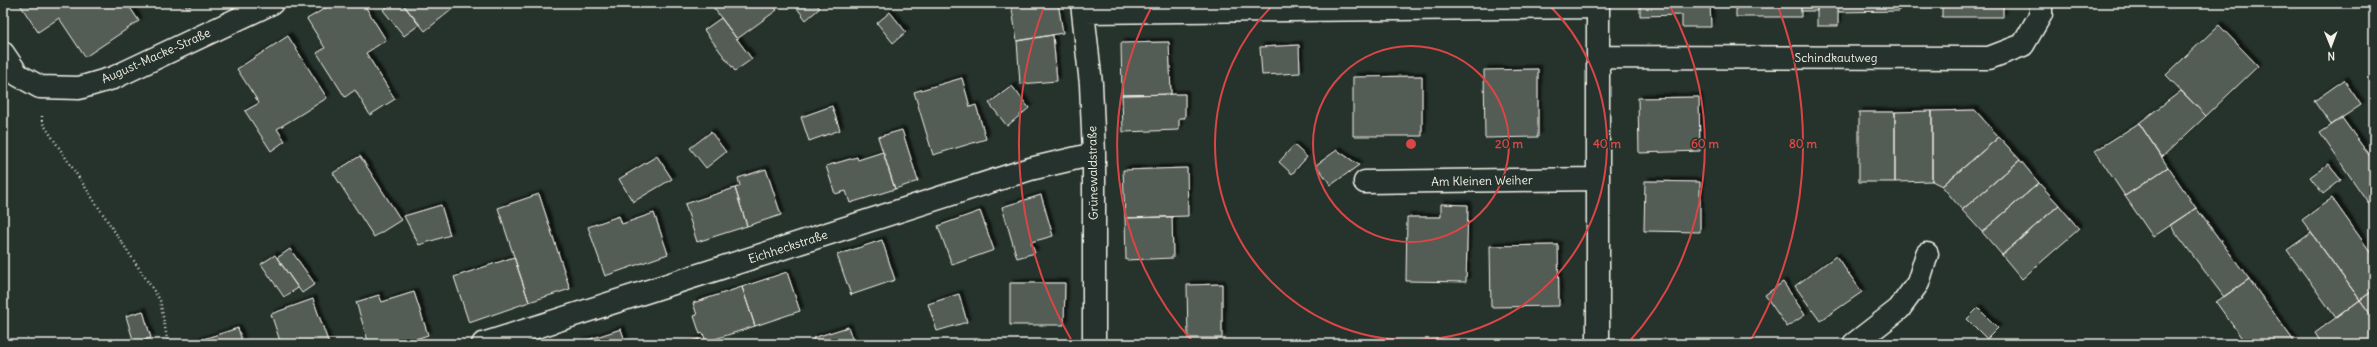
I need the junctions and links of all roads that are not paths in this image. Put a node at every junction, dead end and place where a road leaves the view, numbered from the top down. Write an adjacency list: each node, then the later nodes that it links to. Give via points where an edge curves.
1 (272, 3): 5 (street, August-Macke-Straße, via 113,78 78,88 40,87 18,75)
2 (2041, 3): 6 (street, Schindkautweg, via 2041,14 2023,45 1989,58)
3 (1598, 5): 4 (street); 6 (street)
4 (1083, 7): 7 (street, Grünewaldstraße, via 1091,84)
5 (3, 53)
6 (1599, 58): 8 (street)
7 (1094, 154): 11 (street, Eichheckstraße, via 1030,169); 12 (street, Grünewaldstraße)
8 (1598, 179): 9 (street, Am Kleinen Weiher); 13 (street)
9 (1365, 182)
10 (1927, 254): 14 (street, via 1918,283 1899,309)
11 (483, 344)
12 (1094, 344)
13 (1598, 344)
14 (1854, 344)

